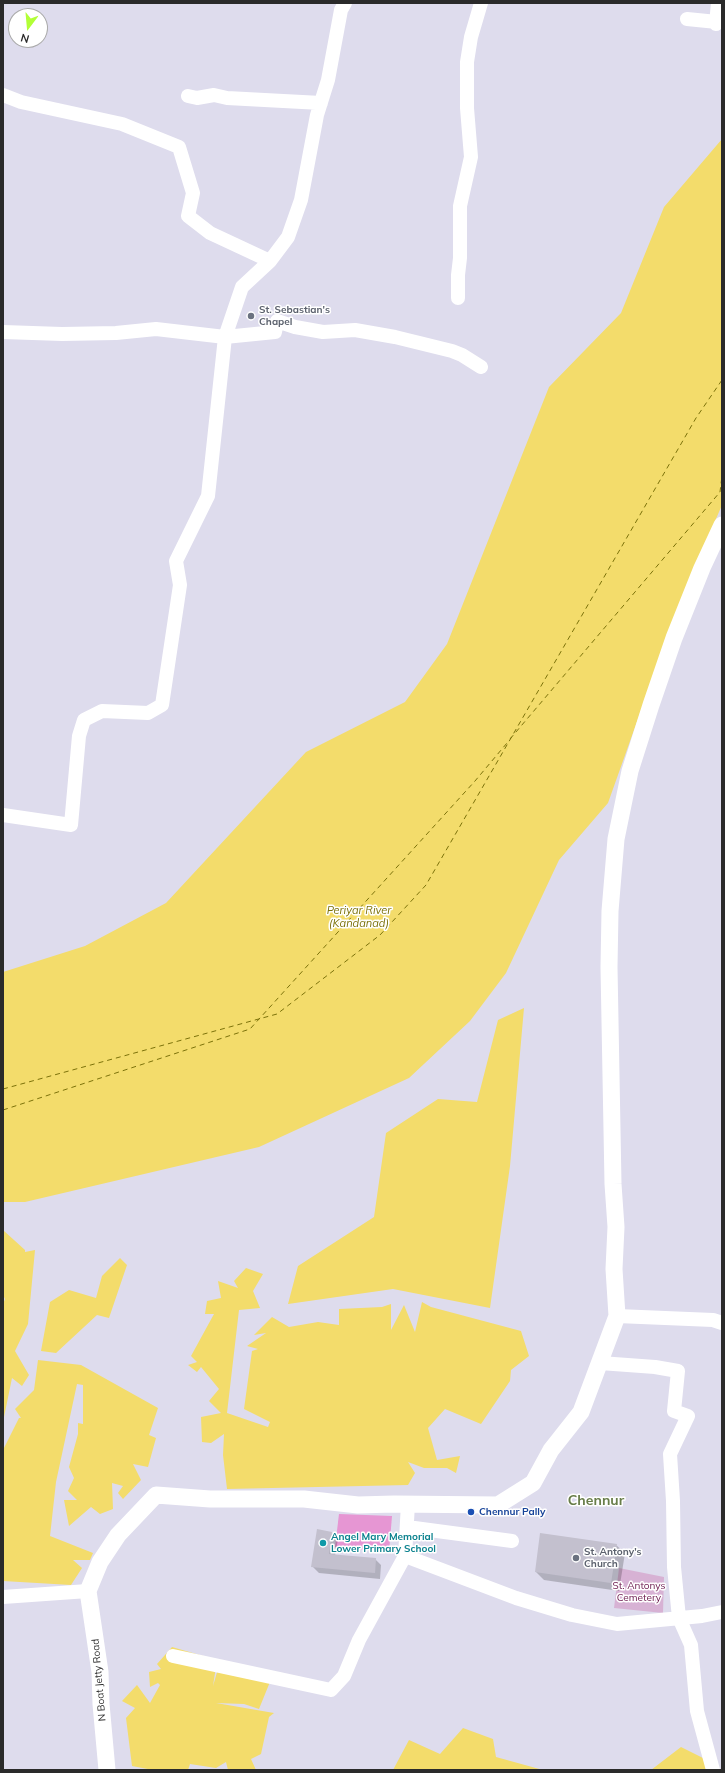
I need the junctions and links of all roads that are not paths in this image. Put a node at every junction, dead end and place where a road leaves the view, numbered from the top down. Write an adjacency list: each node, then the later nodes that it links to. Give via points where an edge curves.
1 (345, 3): 7 (street, via 341,10 328,80)
2 (481, 3): 9 (street, via 467,62 471,157 460,206)
3 (718, 3): 4 (street, via 717,23)
4 (687, 19)
5 (3, 95): 8 (street, via 21,102 122,124 179,147 193,192 188,216 210,233)
6 (188, 96): 7 (street, via 197,98 214,95 227,98)
7 (321, 103): 8 (street, via 301,200 288,237)
8 (270, 261): 11 (street, via 242,287)
9 (458, 298)
10 (3, 332): 11 (street, via 62,334 156,329)
11 (225, 337): 12 (street, via 275,332 277,321 324,332 355,330 452,351); 14 (street, via 208,496 176,561 180,585 162,705 148,713 102,711 84,720 79,736 71,825)
12 (481, 367)
13 (722, 525): 15 (street, via 702,568 654,698 630,771 616,839 610,911 609,967)
14 (3, 815)
15 (617, 1316): 16 (street, via 713,1320); 17 (street)
16 (722, 1323)
17 (600, 1363): 18 (street, via 581,1412 550,1450 532,1484 498,1504); 25 (street, via 678,1371 674,1411 688,1416 670,1454)
18 (408, 1504): 19 (street); 22 (street, via 358,1505 304,1499 210,1499 156,1495 118,1535 100,1562)
19 (407, 1527): 20 (street); 21 (street)
20 (512, 1541)
21 (406, 1556): 25 (street, via 516,1598 572,1615 617,1624); 26 (street, via 359,1640 344,1676 331,1690)
22 (88, 1591): 23 (street); 27 (street, N Boat Jetty Road, via 100,1672)
23 (3, 1596)
24 (722, 1612): 25 (street)
25 (678, 1618): 28 (street, via 691,1645 697,1711)
26 (173, 1656)
27 (107, 1770)
28 (713, 1770)

